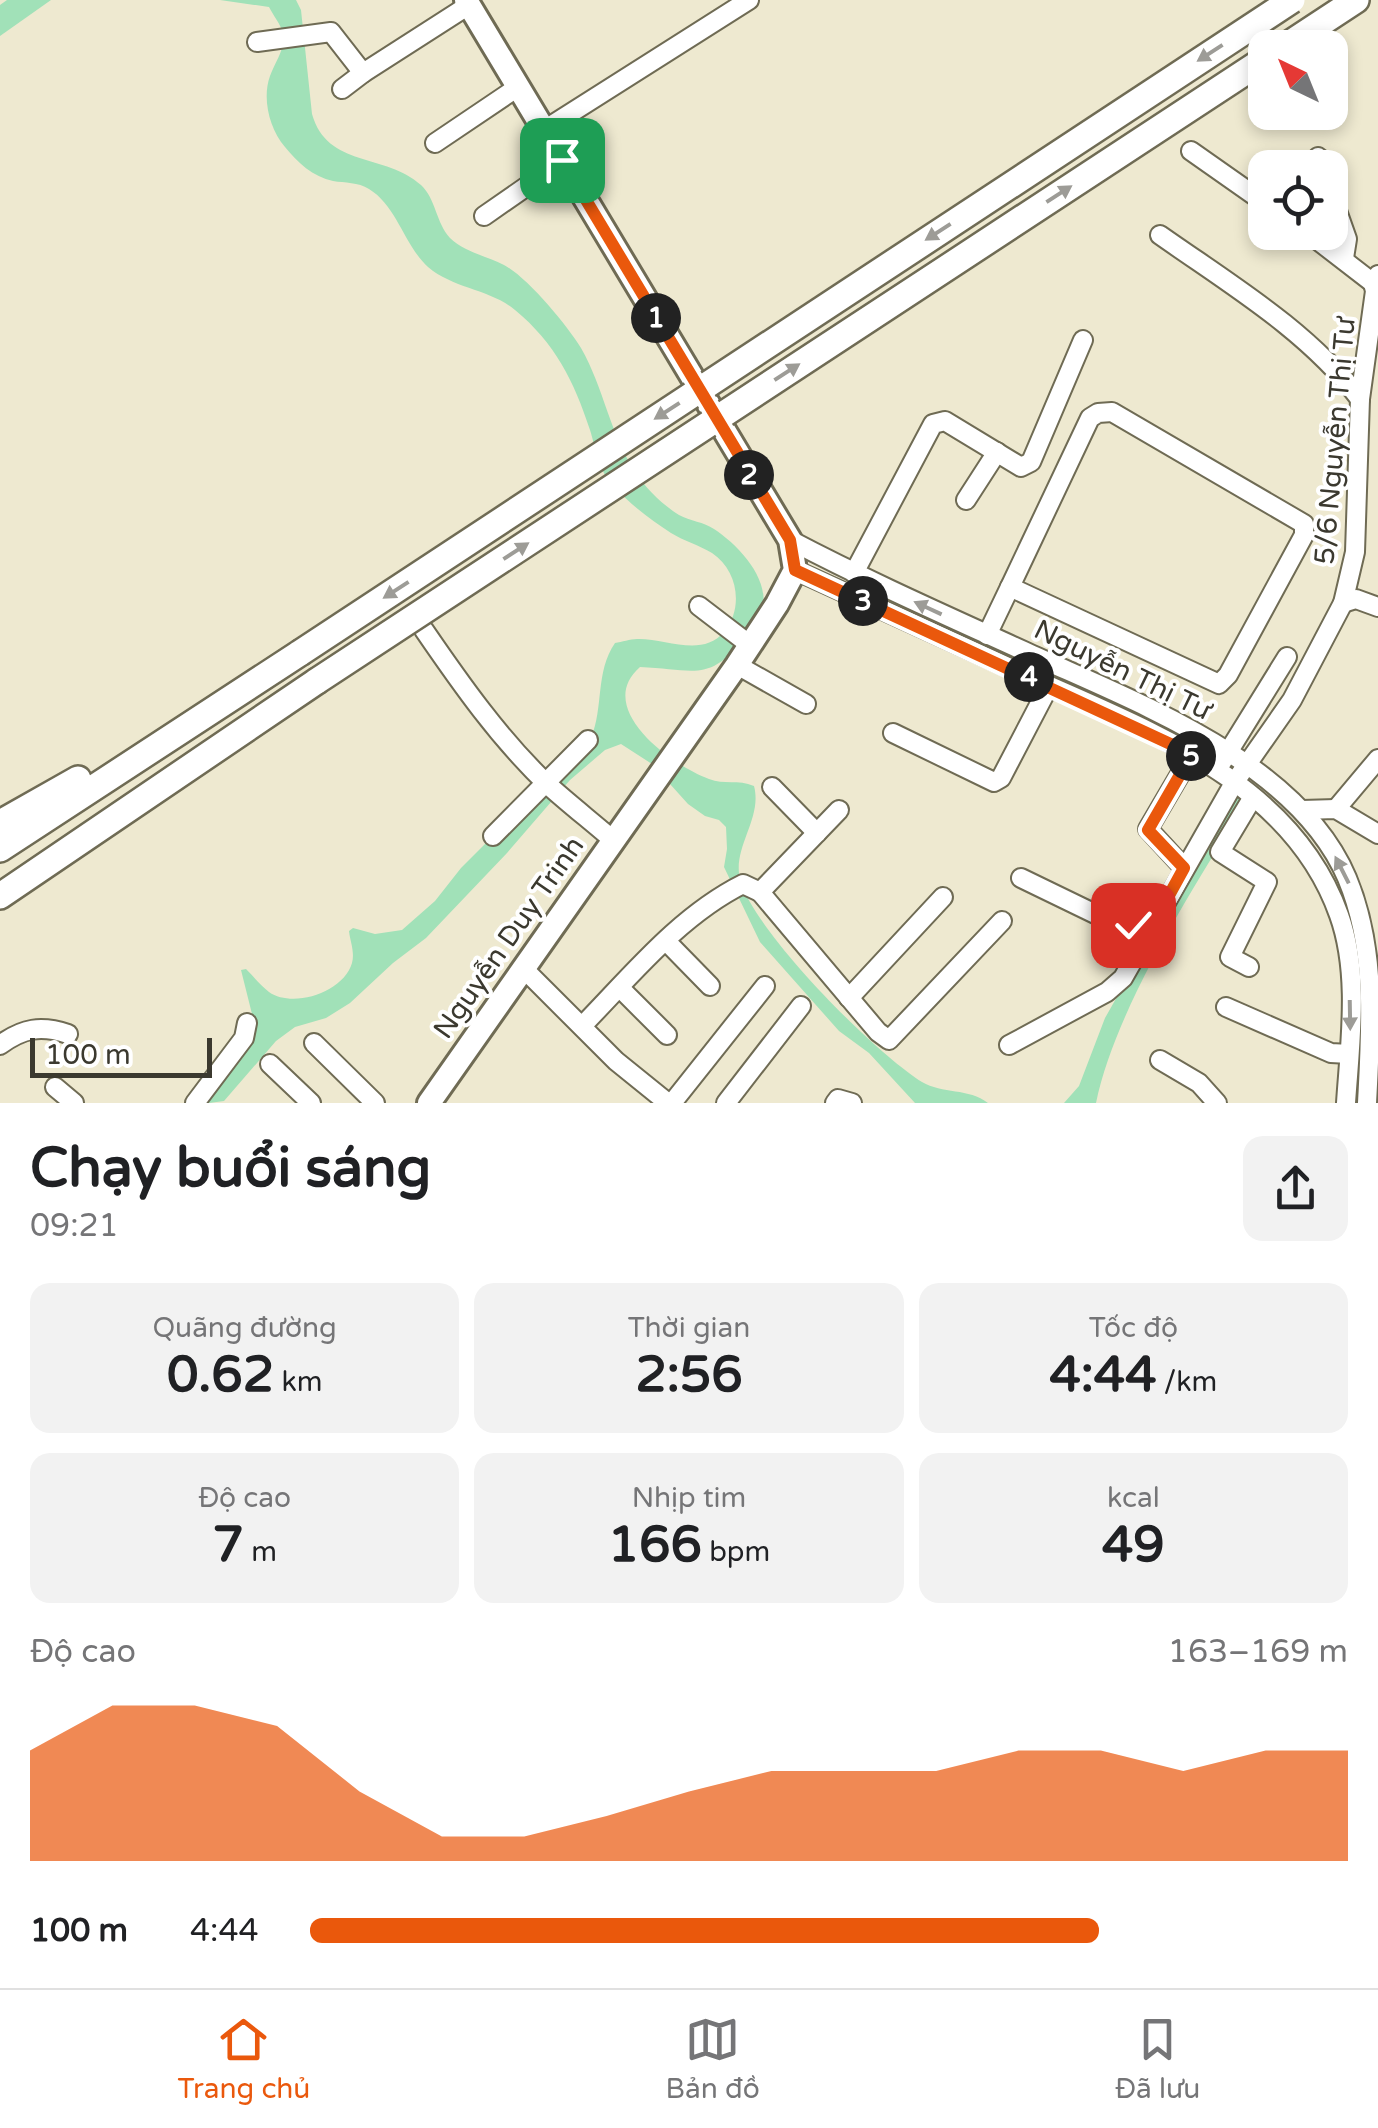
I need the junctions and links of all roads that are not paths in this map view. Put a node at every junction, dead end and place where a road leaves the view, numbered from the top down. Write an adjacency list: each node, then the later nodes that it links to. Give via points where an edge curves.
1 (749, 0): 11 (street)
2 (1292, 0): 35 (highway, one-way to 35, bridge)
3 (1356, 0): 5 (highway)
4 (467, 2): 8 (street); 9 (main road)
5 (1310, 30)
6 (257, 42): 8 (street, via 332,32)
7 (1248, 70): 63 (highway, one-way to 7, bridge)
8 (363, 73): 10 (street)
9 (518, 87): 11 (main road); 12 (street)
10 (342, 89)
11 (544, 130): 14 (main road)
12 (435, 144)
13 (1191, 152): 15 (street)
14 (562, 160): 16 (street); 26 (main road)
15 (1248, 191)
16 (484, 216)
17 (1160, 235): 23 (street, via 1297,332)
18 (1333, 250): 20 (street)
19 (1345, 250): 20 (street)
20 (1344, 258): 21 (street)
21 (1376, 279): 23 (street, 5/6 Nguyễn Thị Tư)
22 (1082, 340): 24 (street, via 1031,462 1020,466)
23 (1360, 399): 30 (street, 5/6 Nguyễn Thị Tư, via 1355,552)
24 (997, 452): 25 (street); 28 (street, via 936,420)
25 (966, 500)
26 (790, 540): 27 (main road); 28 (street, Nguyễn Thị Tư)
27 (795, 570): 36 (main road); 38 (street, Nguyễn Thị Tư)
28 (854, 574): 34 (street, Nguyễn Thị Tư, one-way to 28)
29 (1010, 586): 29 (street, via 1218,684 1304,535 1304,524 1112,412 1098,413); 34 (street)
30 (1343, 603): 32 (street, via 1356,599); 45 (street, 5/6 Nguyễn Thị Tư, via 1292,700)
31 (699, 606): 36 (street)
32 (1378, 606)
33 (424, 630): 47 (street, via 471,699)
34 (987, 635): 42 (street, Nguyễn Thị Tư, via 1194,729)
35 (300, 652): 54 (highway); 59 (highway)
36 (744, 655): 39 (street); 58 (main road, Nguyễn Duy Trinh)
37 (1287, 657): 42 (street)
38 (1048, 686): 40 (street, via 994,782); 43 (street, Nguyễn Thị Tư)
39 (806, 704)
40 (893, 733)
41 (588, 740): 47 (street)
42 (1227, 753): 45 (street, Nguyễn Thị Tư); 46 (street)
43 (1192, 754): 46 (street, Nguyễn Thị Tư); 60 (street, via 1148,830)
44 (1378, 758): 51 (street)
45 (1245, 766): 48 (street, 5/6 Nguyễn Thị Tư); 53 (street, Nguyễn Thị Tư)
46 (1216, 770): 48 (street, Nguyễn Thị Tư)
47 (546, 782): 57 (street); 58 (street)
48 (1234, 783): 50 (street, Nguyễn Thị Tư); 60 (street, 5/6 Nguyễn Thị Tư)
49 (772, 787): 55 (street)
50 (1254, 796): 68 (street, via 1220,852 1267,882 1230,957); 84 (street, Nguyễn Thị Tư, one-way to 84, via 1300,840 1340,917 1349,955)
51 (1336, 809): 53 (street); 56 (street)
52 (839, 810): 55 (street)
53 (1302, 810): 70 (street, Nguyễn Thị Tư, one-way to 53, via 1345,874)
54 (0, 824)
55 (817, 833): 62 (street)
56 (1378, 834)
57 (493, 836)
58 (613, 840): 69 (main road, Nguyễn Duy Trinh)
59 (0, 849)
60 (1184, 868): 65 (street, 5/6 Nguyễn Thị Tư)
61 (1021, 878): 65 (street, via 1120,926)
62 (751, 888): 67 (street, via 720,896); 74 (street)
63 (0, 892)
64 (943, 898): 74 (street)
65 (1156, 919): 83 (street, 5/6 Nguyễn Thị Tư, via 1116,985)
66 (1002, 921): 74 (street, via 893,1039 882,1038)
67 (666, 941): 71 (street); 73 (street)
68 (1248, 967)
69 (523, 968): 78 (street); 92 (main road, Nguyễn Duy Trinh)
70 (1374, 981): 99 (street, Nguyễn Thị Tư)
71 (710, 986)
72 (765, 986): 93 (street)
73 (620, 988): 78 (street); 80 (street)
74 (849, 998)
75 (801, 1006): 94 (street)
76 (1226, 1006): 84 (street, via 1331,1053)
77 (246, 1023): 89 (street, via 244,1038)
78 (582, 1026): 93 (street)
79 (68, 1034): 82 (street, via 36,1028)
80 (667, 1035)
81 (314, 1043): 91 (street)
82 (0, 1045)
83 (1009, 1045)
84 (1350, 1054): 98 (street, Nguyễn Thị Tư)
85 (1160, 1060): 97 (street, via 1199,1083)
86 (270, 1064): 90 (street)
87 (55, 1088): 88 (street)
88 (74, 1103)
89 (195, 1103)
90 (312, 1103)
91 (375, 1103)
92 (429, 1103)
93 (670, 1103)
94 (726, 1103)
95 (834, 1103): 96 (street)
96 (852, 1103)
97 (1217, 1103)
98 (1346, 1103)
99 (1367, 1103)

